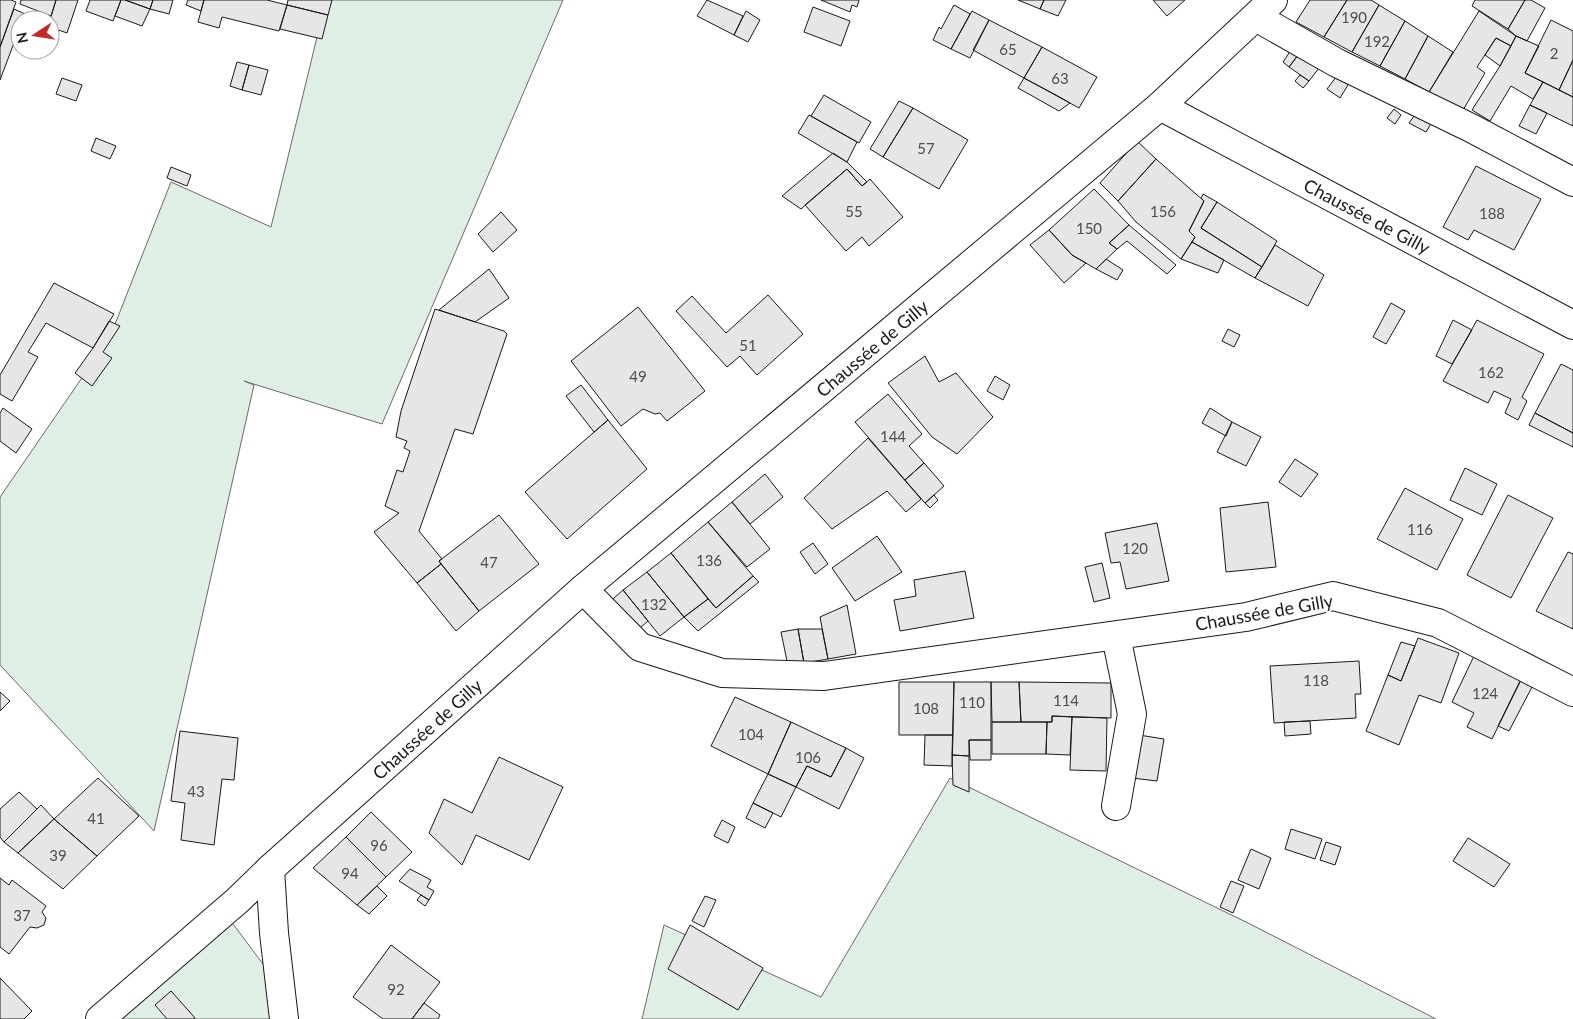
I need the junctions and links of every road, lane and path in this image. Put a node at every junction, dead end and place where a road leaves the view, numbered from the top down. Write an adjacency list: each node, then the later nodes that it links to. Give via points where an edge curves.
1 (1265, 8): 2 (street, Chaussée de Gilly); 3 (street, Chaussée de Gilly, via 1337,63)
2 (1160, 106): 4 (street, Chaussée de Gilly); 5 (street, Chaussée de Gilly)
3 (1573, 182)
4 (1573, 325)
5 (583, 589): 6 (street, Chaussée de Gilly, via 640,647 722,673 824,676); 9 (street, Chaussée de Gilly)
6 (1116, 636): 7 (street, Chaussée de Gilly, via 1246,617 1333,596 1438,623); 8 (street, via 1132,714)
7 (1573, 692)
8 (1116, 806)
9 (270, 869): 10 (street, Chaussée de Gilly); 11 (street)
10 (100, 1019)
11 (284, 1019)

